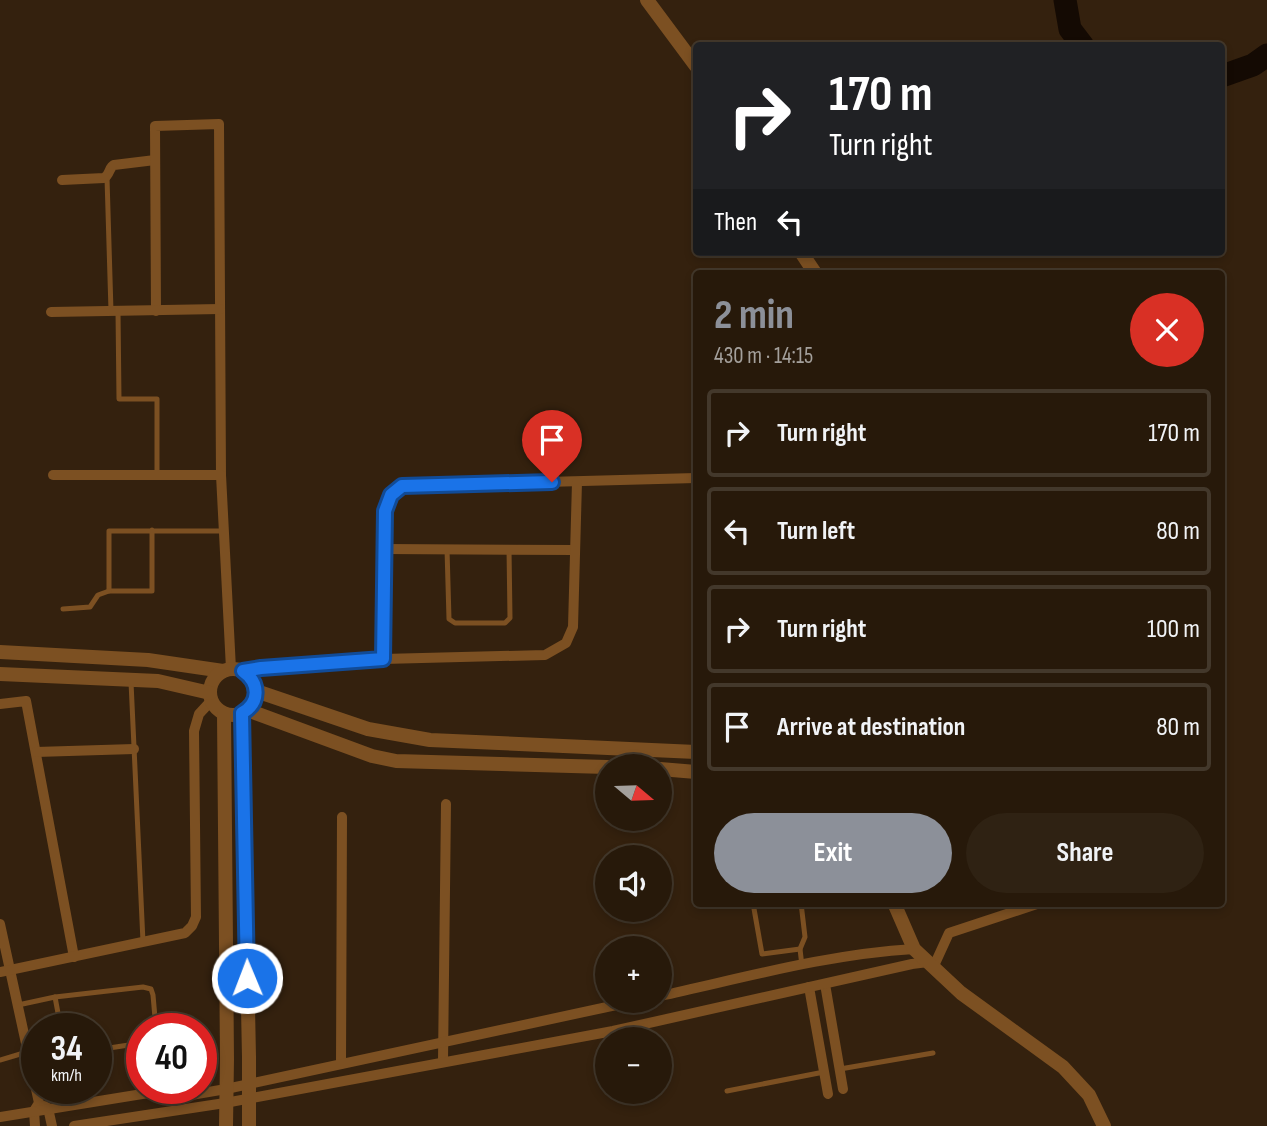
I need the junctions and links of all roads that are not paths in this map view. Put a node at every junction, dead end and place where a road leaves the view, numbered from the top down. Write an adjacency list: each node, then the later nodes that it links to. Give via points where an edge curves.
1 (647, 0): 2 (street)
2 (693, 62)
3 (155, 160): 4 (street, via 114,165); 6 (street, via 155,126 219,124); 8 (street)
4 (107, 175): 5 (street); 7 (lane)
5 (62, 180)
6 (220, 309): 8 (street); 12 (street)
7 (115, 311): 8 (street); 9 (street); 10 (lane, via 119,399 157,399)
8 (156, 311)
9 (51, 312)
10 (157, 474): 11 (street); 12 (street)
11 (53, 475)
12 (220, 475): 16 (street)
13 (693, 478): 14 (street)
14 (577, 482): 17 (street, via 402,486 391,495 385,511); 20 (street)
15 (152, 530): 16 (lane); 21 (lane, via 109,531); 21 (lane, via 152,591)
16 (223, 531): 25 (street)
17 (384, 549): 18 (street); 24 (street)
18 (447, 549): 19 (street); 19 (lane, via 449,619 455,623 505,623 510,618)
19 (509, 550): 20 (street)
20 (575, 550): 24 (street, via 573,627 566,643 545,656)
21 (109, 591): 22 (lane, via 98,594 90,607)
22 (62, 609)
23 (0, 652): 25 (street, via 148,660)
24 (383, 659): 25 (street)
25 (232, 671): 28 (street, via 252,679); 29 (street, via 216,677)
26 (0, 674): 27 (street)
27 (131, 679): 29 (street, via 158,681); 33 (lane)
28 (256, 691): 31 (street, via 254,702); 35 (street, via 368,729 430,740)
29 (211, 697): 32 (street); 46 (street, via 194,731 195,917 185,933)
30 (0, 704): 34 (street, via 26,701)
31 (244, 712): 32 (street); 36 (street, via 396,761); 73 (street)
32 (224, 714): 78 (street)
33 (134, 749): 34 (street); 46 (lane)
34 (36, 752): 50 (street)
35 (693, 752)
36 (595, 767)
37 (672, 770): 38 (street)
38 (693, 772)
39 (446, 804): 64 (street)
40 (342, 817): 69 (street)
41 (754, 907): 49 (lane, via 762,954)
42 (801, 907): 47 (lane, via 805,937)
43 (896, 907): 48 (street)
44 (1028, 907): 51 (street, via 949,933)
45 (0, 924): 54 (street)
46 (143, 942): 50 (street)
47 (800, 949): 49 (lane); 52 (lane)
48 (914, 949): 51 (street); 52 (street)
49 (778, 952): 53 (lane)
50 (74, 957): 54 (street)
51 (931, 965): 55 (street, via 912,964); 89 (street, via 1063,1067 1088,1095)
52 (802, 966): 53 (street)
53 (781, 970): 57 (street)
54 (5, 971): 59 (street)
55 (825, 984): 56 (street); 70 (street)
56 (809, 987): 68 (street, via 613,1031); 71 (street)
57 (672, 993)
58 (55, 997): 59 (lane); 61 (lane); 62 (lane, via 150,989)
59 (18, 1005): 63 (street)
60 (595, 1010): 64 (street)
61 (58, 1013)
62 (155, 1013)
63 (21, 1021)
64 (444, 1042): 68 (street); 69 (street)
65 (933, 1053): 70 (lane)
66 (21, 1054): 67 (lane)
67 (0, 1060)
68 (443, 1061): 73 (street)
69 (341, 1064): 73 (street)
70 (839, 1069): 72 (street)
71 (824, 1072): 74 (lane); 75 (street)
72 (843, 1089)
73 (248, 1091): 78 (street); 88 (street)
74 (727, 1091)
75 (828, 1094)
76 (126, 1095): 81 (street)
77 (217, 1096): 78 (street)
78 (225, 1096): 82 (street); 87 (street)
79 (39, 1104): 81 (street)
80 (182, 1104): 82 (street)
81 (40, 1108): 83 (street); 84 (street); 85 (street)
82 (182, 1109): 86 (street)
83 (0, 1117)
84 (35, 1126)
85 (52, 1126)
86 (74, 1126)
87 (226, 1126)
88 (249, 1126)
89 (1104, 1126)

